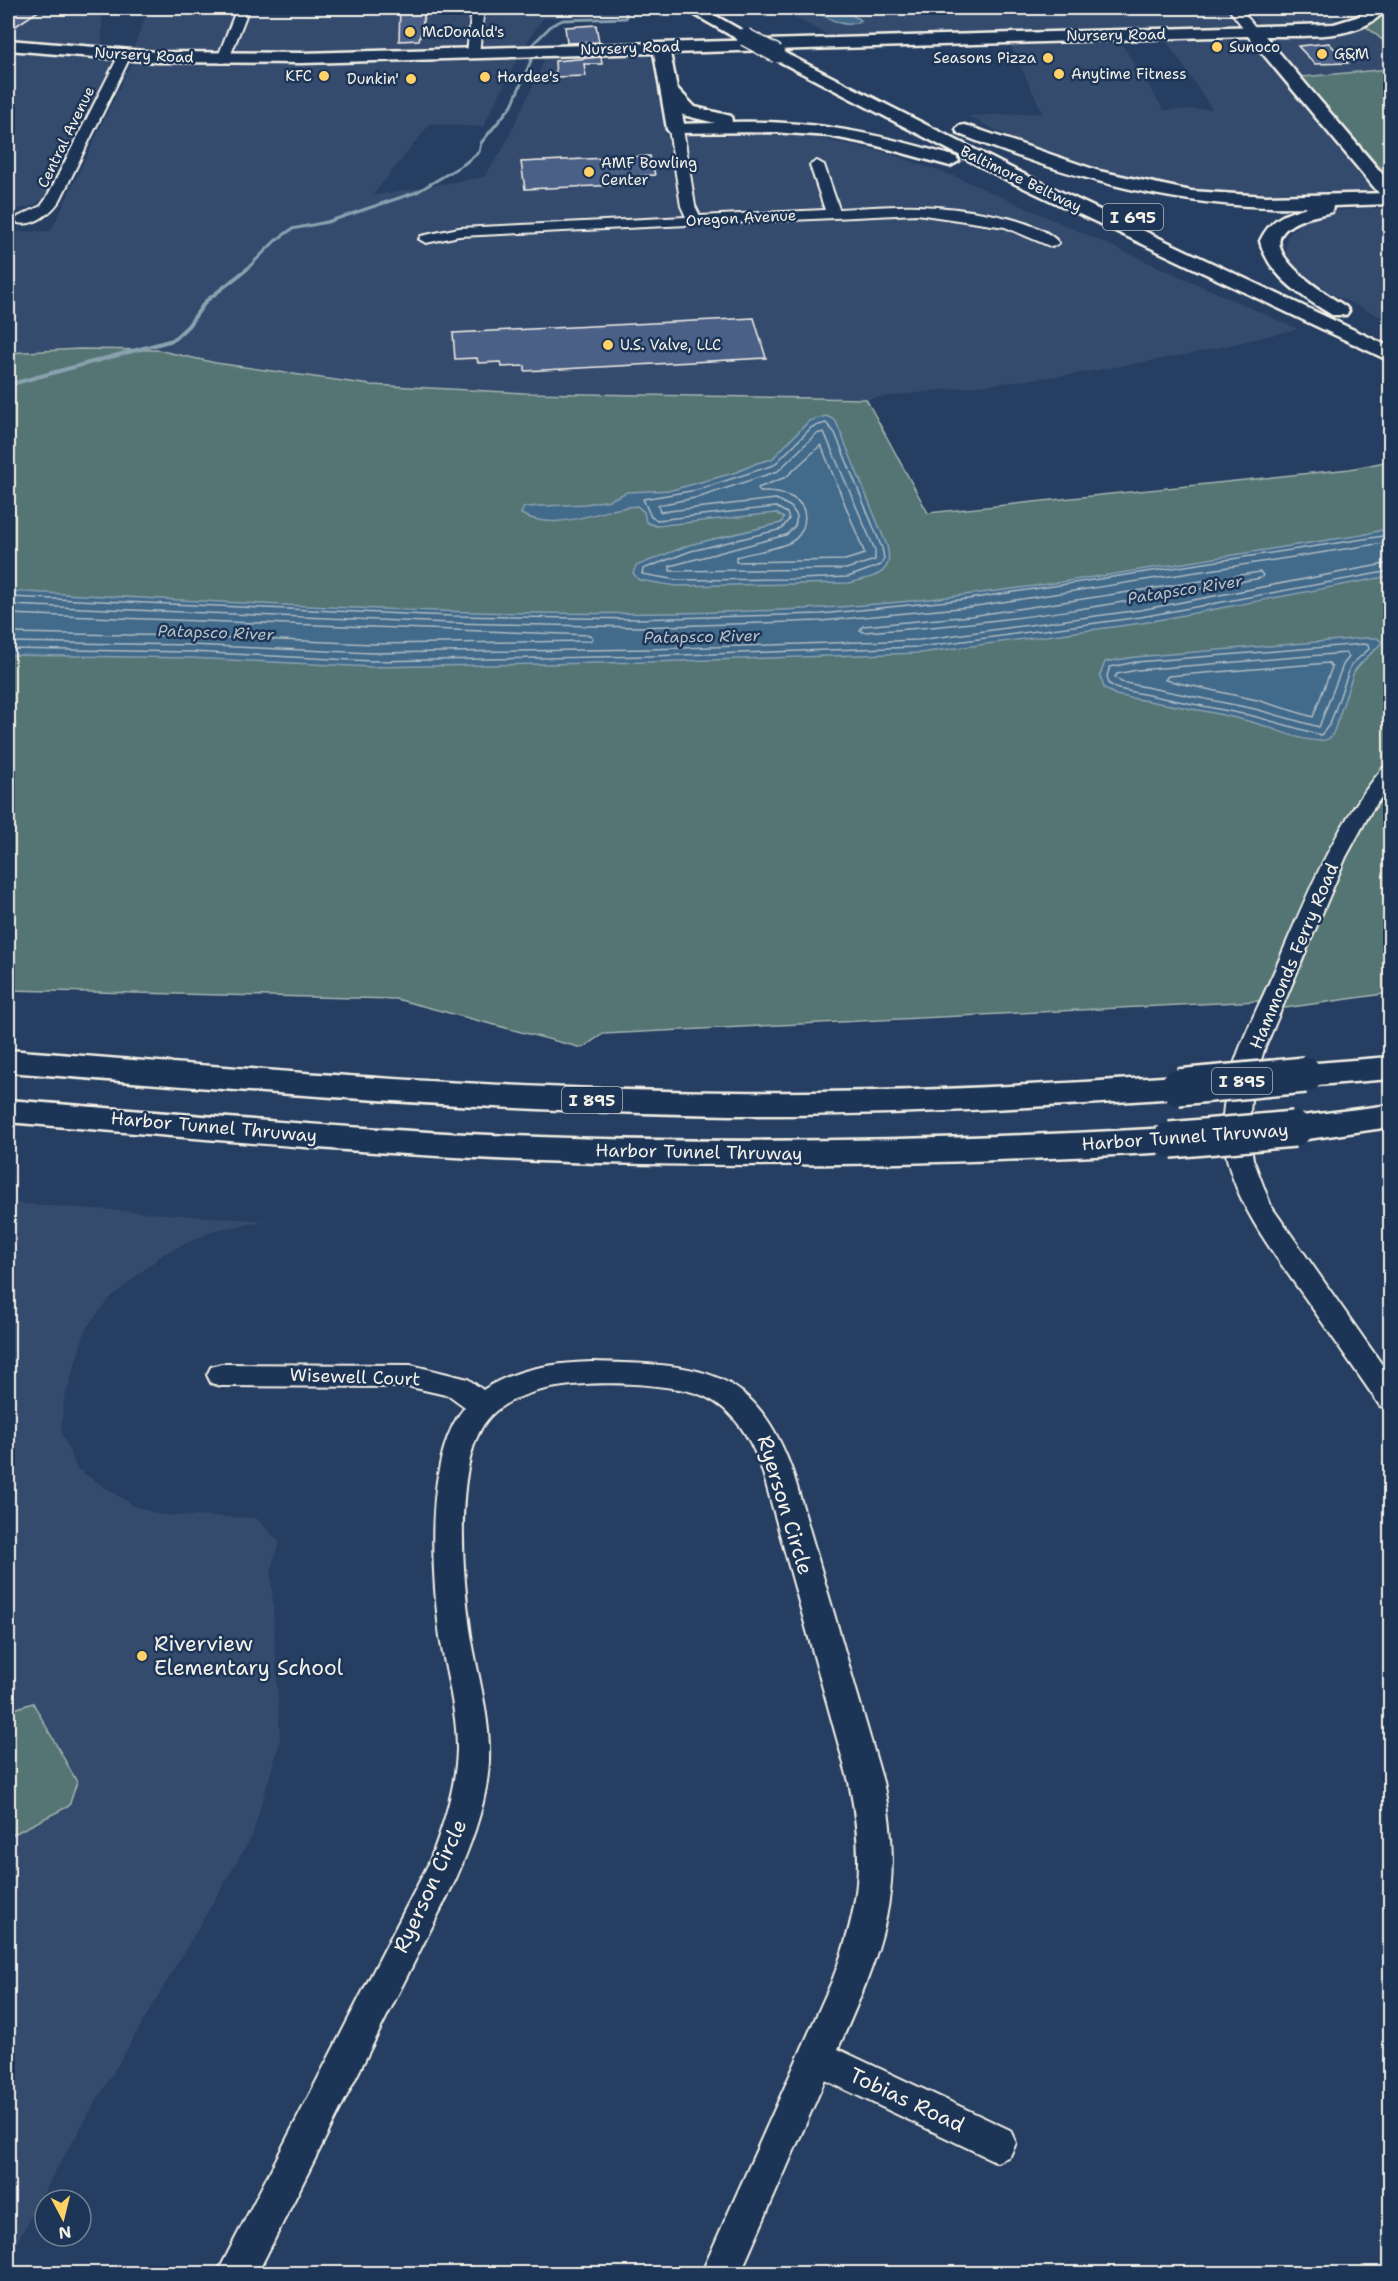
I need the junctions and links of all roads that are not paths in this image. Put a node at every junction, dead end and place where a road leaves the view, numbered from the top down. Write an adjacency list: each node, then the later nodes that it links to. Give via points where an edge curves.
1 (243, 8): 13 (street)
2 (478, 8): 10 (street)
3 (690, 8): 11 (main road, Baltimore Beltway / I 695, bridge)
4 (718, 8): 16 (main road, Baltimore Beltway / I 695)
5 (1234, 8): 7 (street)
6 (1379, 8): 7 (main road, Nursery Road, via 1363,20 1339,28)
7 (1253, 32): 9 (main road, Nursery Road); 21 (main road)
8 (8, 45): 12 (main road, Nursery Road)
9 (661, 47): 10 (main road, Nursery Road); 14 (main road)
10 (473, 53): 13 (main road, Nursery Road)
11 (777, 54): 15 (main road, via 804,78); 25 (main road, Baltimore Beltway / I 695)
12 (125, 55): 13 (main road, Nursery Road); 23 (street, Central Avenue, via 53,200 46,209)
13 (223, 59)
14 (669, 90): 18 (main road, via 699,116); 19 (main road)
15 (814, 93)
16 (912, 109): 21 (main road, via 1060,166 1165,192 1249,201); 28 (main road, Baltimore Beltway / I 695)
17 (801, 113): 18 (main road)
18 (751, 123): 19 (main road)
19 (676, 127): 24 (street, via 688,206); 25 (main road, via 780,127 876,140 985,172)
20 (817, 165): 22 (street)
21 (1390, 198): 28 (main road, via 1299,215 1275,230 1270,240 1270,251 1284,273)
22 (833, 213): 24 (street, Oregon Avenue); 27 (street, Oregon Avenue, via 950,212 1030,231)
23 (23, 220)
24 (695, 220): 26 (street, Oregon Avenue, via 459,232)
25 (1133, 234): 28 (main road, Baltimore Beltway / I 695)
26 (426, 239)
27 (1052, 243)
28 (1357, 331): 29 (main road, Baltimore Beltway / I 695); 30 (main road, Baltimore Beltway / I 695)
29 (1385, 335)
30 (1390, 355)
31 (1390, 772): 36 (street, Hammonds Ferry Road, via 1363,807 1336,855 1241,1083 1235,1120 1237,1153 1258,1205 1288,1253)
32 (8, 1061): 33 (main road, I 895, bridge, via 387,1090 668,1102 937,1101 1178,1087)
33 (1390, 1068)
34 (8, 1111): 35 (main road, Harbor Tunnel Thruway, bridge, via 450,1145 688,1154 984,1150 1170,1140)
35 (1390, 1116)
36 (1380, 1365): 38 (street, Hammonds Ferry Road)
37 (221, 1375): 39 (street, Wisewell Court, via 411,1376 458,1387)
38 (1390, 1398)
39 (483, 1404): 40 (street, Ryerson Circle, via 506,1390 553,1375 674,1377 701,1382 725,1394 746,1409 760,1427 778,1473 874,1821 873,1902 867,1934); 42 (street, Ryerson Circle, via 470,1421 456,1459 449,1517 454,1622 473,1748 468,1799 442,1870)
40 (816, 2057): 41 (street, Tobias Road); 43 (street, Ryerson Circle)
41 (997, 2143)
42 (236, 2274)
43 (720, 2274)

